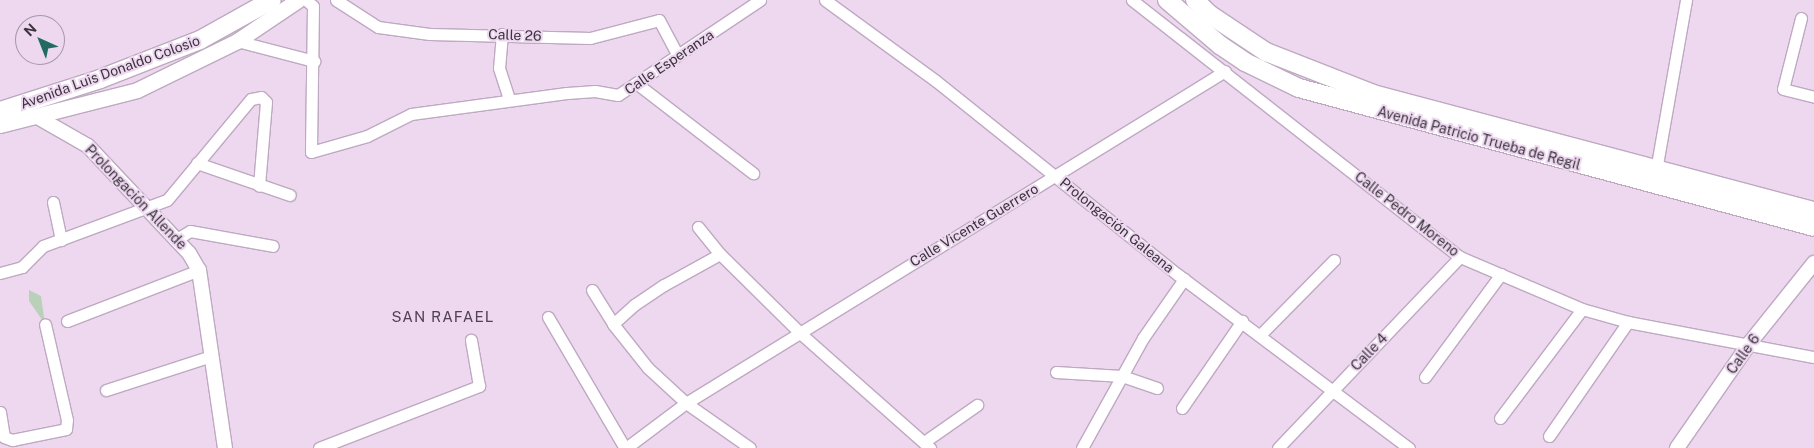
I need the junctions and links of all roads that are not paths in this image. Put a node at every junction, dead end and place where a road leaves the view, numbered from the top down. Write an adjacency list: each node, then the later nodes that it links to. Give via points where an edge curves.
1 (298, 0): 14 (main road, Avenida Luis Donaldo Colosio)
2 (306, 0): 16 (street, via 313,6)
3 (336, 0): 13 (street, Calle 26, via 378,27 430,34)
4 (760, 0): 15 (street, Calle Esperanza)
5 (826, 0): 26 (street, Prolongación Galeana)
6 (1132, 0): 11 (street, Calle Pedro Moreno)
7 (1167, 0): 11 (street); 27 (main road, Avenida Patricio Trueba de Regil, via 1220,45 1299,88)
8 (1195, 0): 27 (main road, Avenida Patricio Trueba de Regil, via 1209,14 1266,52 1314,73 1389,99)
9 (1686, 0): 27 (street)
10 (266, 2): 21 (main road, Avenida Luis Donaldo Colosio, via 200,40)
11 (1152, 16): 17 (street, Calle Pedro Moreno)
12 (1801, 18): 19 (street, via 1783,89)
13 (502, 34): 15 (street, Calle 26, via 590,38 659,20); 20 (street, via 500,68)
14 (237, 41): 16 (street); 22 (main road, Avenida Luis Donaldo Colosio, via 137,90)
15 (678, 56): 18 (street, Calle Esperanza)
16 (314, 61): 20 (street, Calle Esperanza, via 311,152 367,136 411,114)
17 (1225, 71): 26 (street, Calle Vicente Guerrero); 39 (street, Calle Pedro Moreno)
18 (636, 83): 20 (street, Calle Esperanza, via 618,95 594,90); 25 (street)
19 (1814, 97)
20 (509, 98)
21 (3, 108): 22 (street, Prolongación Allende)
22 (40, 116): 23 (main road, Avenida Luis Donaldo Colosio); 31 (street, Prolongación Allende, via 88,146)
23 (0, 125)
24 (197, 163): 28 (street); 28 (street, via 251,99 260,97 266,102); 31 (street, via 167,200)
25 (754, 173)
26 (1055, 175): 45 (street, Prolongación Galeana); 54 (street, Calle Vicente Guerrero)
27 (1655, 177): 32 (main road, Avenida Patricio Trueba de Regil); 34 (main road, Avenida Patricio Trueba de Regil)
28 (259, 186): 29 (street)
29 (290, 194)
30 (53, 202): 36 (street)
31 (150, 208): 35 (street, Prolongación Allende); 36 (street)
32 (1814, 211)
33 (698, 227): 38 (street)
34 (1814, 227)
35 (177, 239): 37 (street, via 190,231); 42 (street, Prolongación Allende)
36 (61, 240): 43 (street, via 43,246 22,268)
37 (273, 246)
38 (720, 254): 53 (street, via 657,290); 54 (street)
39 (1460, 257): 44 (street, Calle Pedro Moreno); 65 (street, Calle 4)
40 (1334, 260): 55 (street)
41 (1814, 263): 57 (street, Calle 6)
42 (199, 270): 49 (street); 58 (street, Prolongación Allende)
43 (0, 273)
44 (1501, 274): 47 (street, Calle Pedro Moreno); 62 (street)
45 (1184, 279): 50 (street, Prolongación Galeana); 61 (street, via 1143,338)
46 (592, 290): 53 (street)
47 (1582, 309): 51 (street, Calle Pedro Moreno); 70 (street)
48 (548, 317): 76 (street)
49 (67, 321)
50 (1242, 321): 55 (street, Prolongación Galeana); 68 (street)
51 (1628, 322): 57 (street, Calle Pedro Moreno); 71 (street)
52 (45, 324): 69 (street, via 68,420 66,429 12,440 4,437)
53 (613, 324): 66 (street, via 648,368)
54 (800, 332): 66 (street, Calle Vicente Guerrero); 72 (street)
55 (1261, 334): 65 (street, Prolongación Galeana)
56 (471, 340): 75 (street, via 479,386)
57 (1749, 344): 59 (street, Calle Pedro Moreno); 80 (street, Calle 6)
58 (211, 356): 64 (street); 74 (street, Prolongación Allende)
59 (1814, 357)
60 (1056, 372): 61 (street)
61 (1122, 376): 63 (street); 78 (street)
62 (1425, 377)
63 (1157, 388)
64 (106, 390)
65 (1332, 391): 73 (street, Calle 4); 79 (street, Prolongación Galeana)
66 (686, 403): 76 (street, Calle Vicente Guerrero); 77 (street)
67 (977, 404): 72 (street)
68 (1182, 408)
69 (0, 412)
70 (1500, 418)
71 (1549, 436)
72 (927, 445)
73 (1285, 446)
74 (225, 448)
75 (320, 448)
76 (625, 448)
77 (750, 448)
78 (1082, 448)
79 (1409, 448)
80 (1677, 448)

